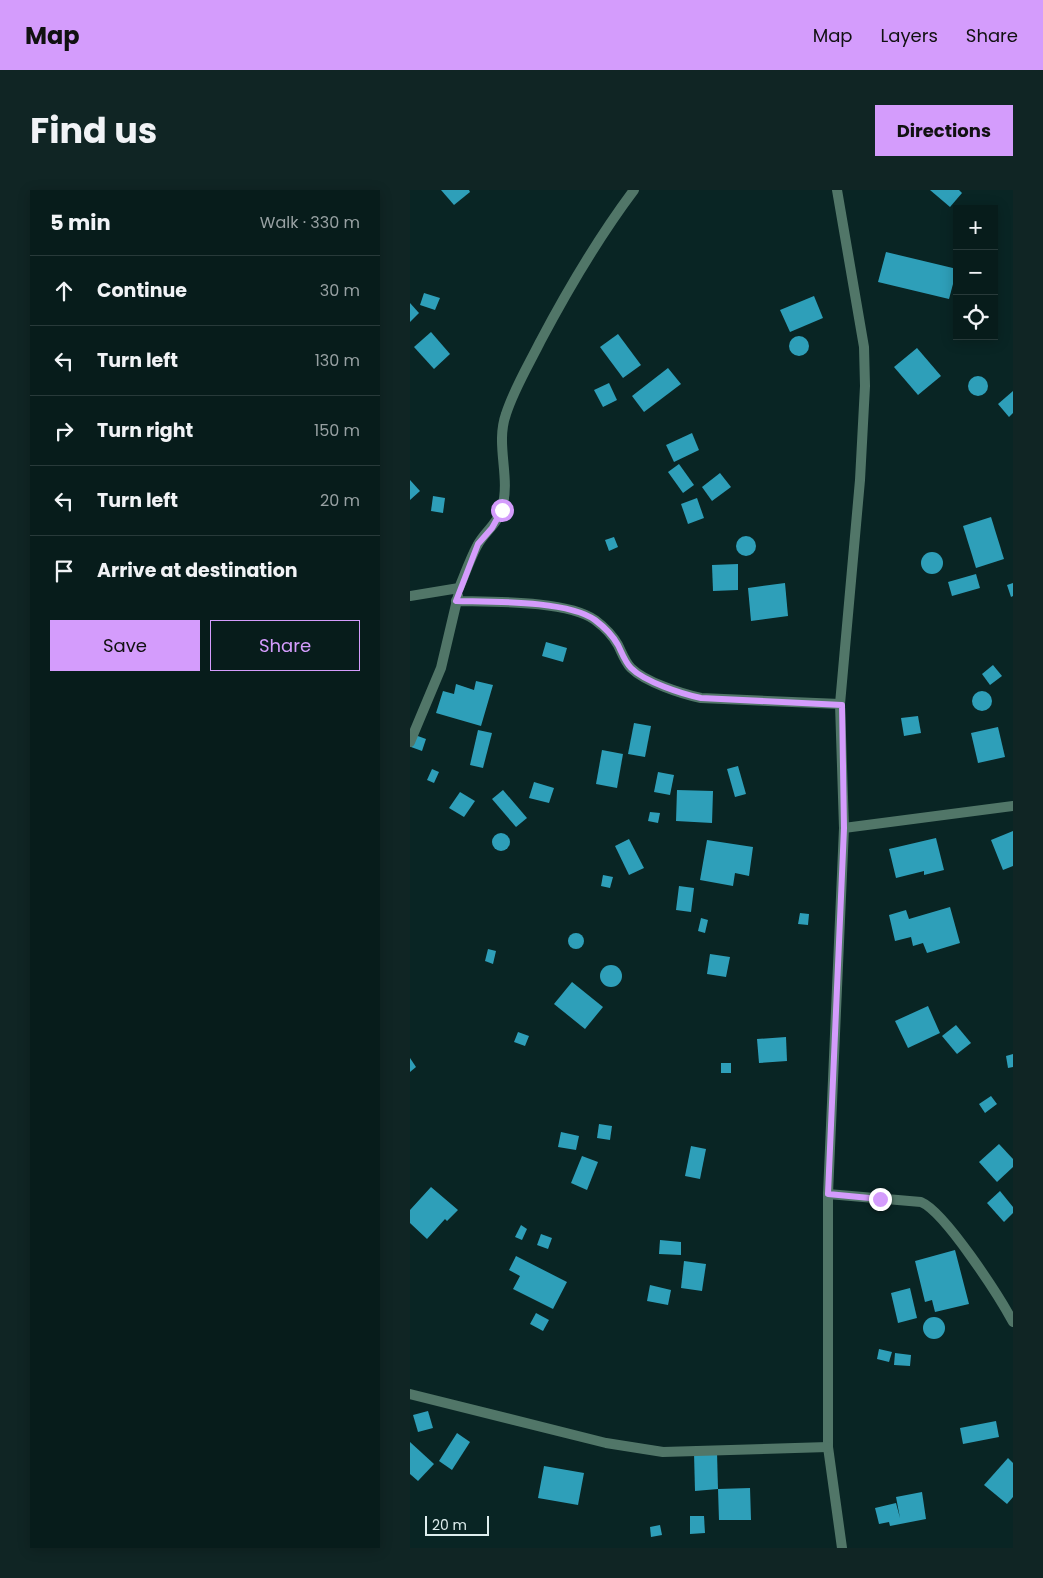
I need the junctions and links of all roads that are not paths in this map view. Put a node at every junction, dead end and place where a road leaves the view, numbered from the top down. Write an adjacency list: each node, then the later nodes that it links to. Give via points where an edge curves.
1 (634, 190): 3 (street, via 565,295 516,387 505,416 502,453 506,484 502,510 478,544)
2 (837, 190): 6 (street, via 860,316 864,357 860,480)
3 (459, 588): 4 (street); 5 (street)
4 (410, 596)
5 (456, 601): 6 (street, via 512,602 579,612 606,630 631,668 640,675 690,696); 7 (street, via 441,668)
6 (840, 704): 9 (street)
7 (410, 742)
8 (1013, 806): 9 (street)
9 (844, 828): 10 (street)
10 (828, 1194): 11 (street, via 921,1202 930,1206 963,1246); 13 (street)
11 (1013, 1322)
12 (410, 1394): 13 (street, via 606,1443 663,1452)
13 (828, 1447): 14 (street)
14 (842, 1548)

